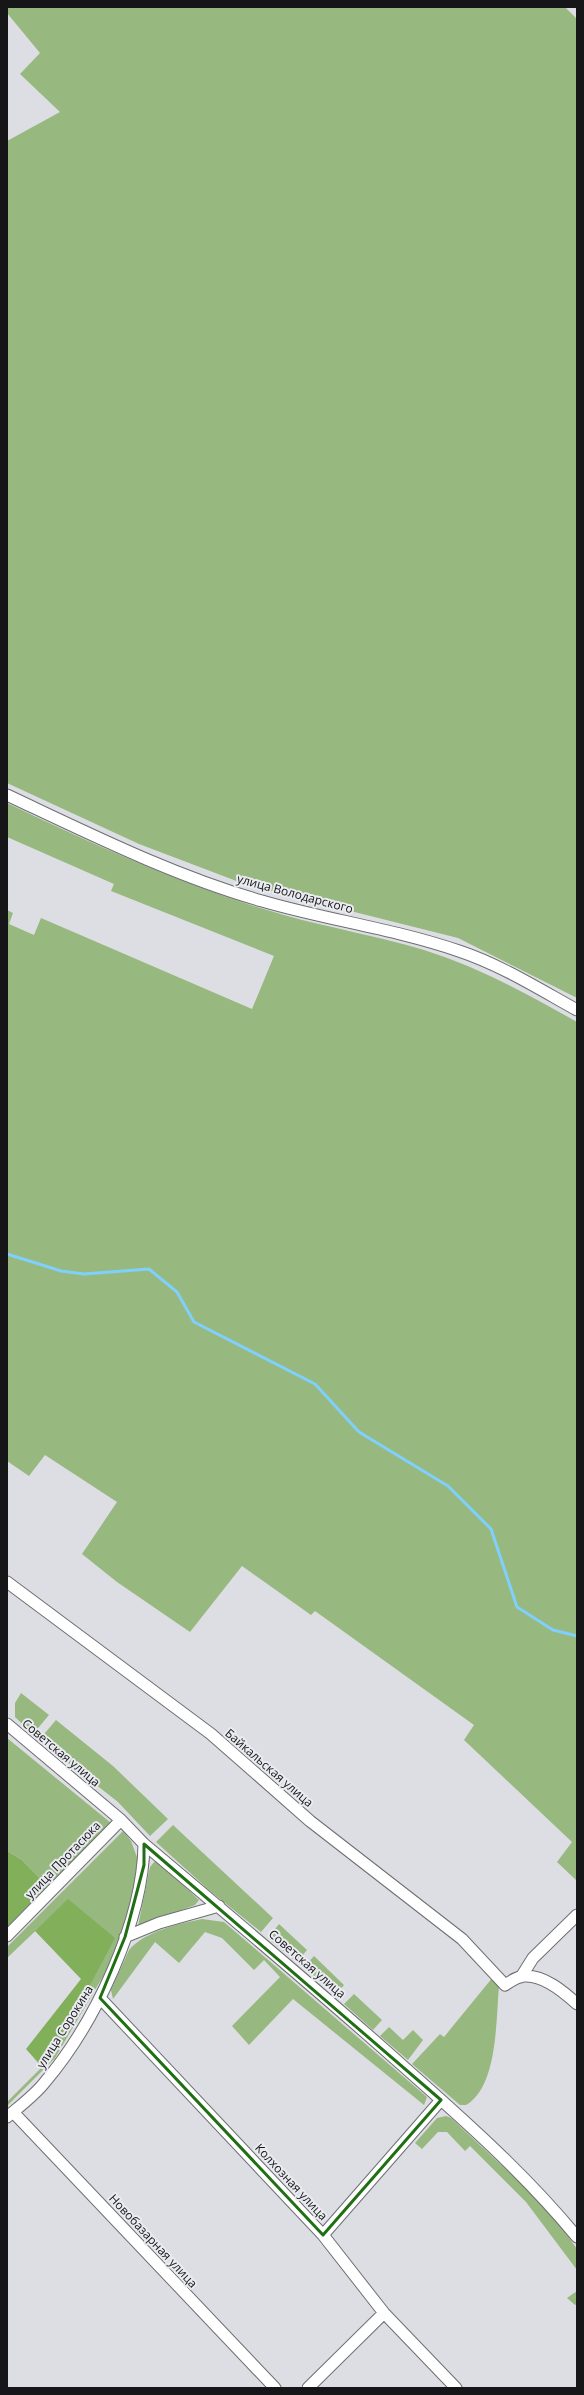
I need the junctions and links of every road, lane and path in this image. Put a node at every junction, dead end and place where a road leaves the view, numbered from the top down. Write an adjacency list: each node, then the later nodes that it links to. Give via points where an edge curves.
1 (7, 795): 2 (street, улица Володарского, via 194,878 262,901 418,938 460,951 504,970)
2 (577, 1010)
3 (7, 1582): 11 (street, Байкальская улица, via 211,1734 310,1821 462,1939 505,1985)
4 (7, 1724): 5 (street, Советская улица)
5 (121, 1820): 6 (street, Советская улица); 9 (street, улица Протасюка)
6 (144, 1844): 7 (street, Советская улица); 10 (street, улица Сорокина, via 144,1865)
7 (219, 1906): 10 (street, via 159,1923); 14 (street, Советская улица)
8 (577, 1914): 11 (street, via 533,1958)
9 (7, 1936)
10 (125, 1937): 12 (street, улица Сорокина)
11 (520, 1977): 13 (street, via 544,1981 565,1993)
12 (100, 1998): 15 (street, улица Сорокина, via 58,2066 44,2084); 16 (street, Колхозная улица)
13 (577, 2004)
14 (441, 2100): 16 (street); 17 (street, Советская улица, via 520,2173)
15 (10, 2114): 19 (street, Новобазарная улица)
16 (323, 2235): 18 (street, Колхозная улица)
17 (577, 2237)
18 (384, 2313): 20 (street); 21 (street, Колхозная улица)
19 (275, 2388)
20 (308, 2388)
21 (456, 2388)

